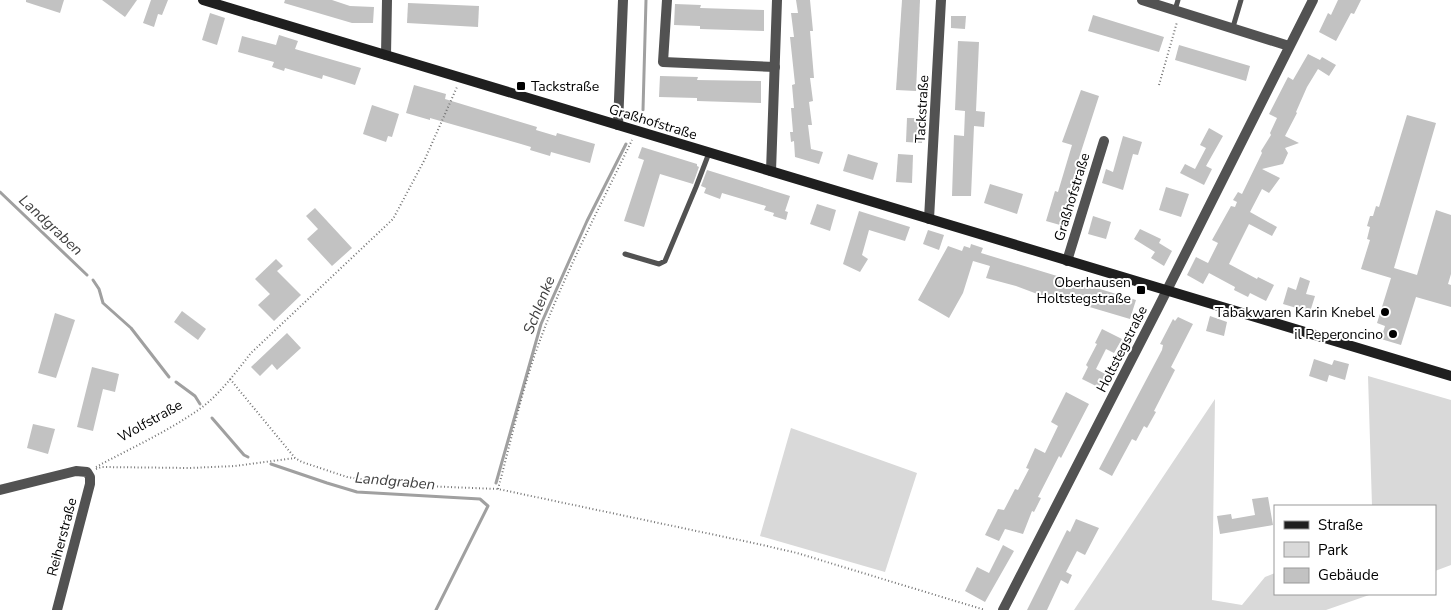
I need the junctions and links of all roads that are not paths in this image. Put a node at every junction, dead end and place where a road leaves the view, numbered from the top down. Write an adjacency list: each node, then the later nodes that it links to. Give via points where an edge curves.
1 (203, 0): 13 (street, Graßhofstraße)
2 (387, 0): 13 (street)
3 (623, 0): 15 (street)
4 (668, 0): 14 (street, via 663,62)
5 (777, 0): 14 (street)
6 (941, 0): 19 (street, Tackstraße)
7 (1142, 0): 10 (street)
8 (1241, 0): 11 (lane)
9 (1313, 0): 12 (street, Holtstegstraße)
10 (1177, 7): 11 (street)
11 (1232, 27): 12 (street)
12 (1289, 46): 22 (street, Holtstegstraße)
13 (386, 55): 15 (street, Graßhofstraße)
14 (775, 67): 18 (street)
15 (618, 124): 17 (street, Graßhofstraße)
16 (1104, 141): 21 (street, Graßhofstraße)
17 (708, 152): 18 (street, Graßhofstraße); 20 (lane, via 665,261 659,264)
18 (771, 172): 19 (street, Graßhofstraße)
19 (929, 219): 21 (street, Graßhofstraße)
20 (625, 254)
21 (1067, 261): 22 (street, Graßhofstraße)
22 (1167, 290): 23 (street, Graßhofstraße); 26 (street, Holtstegstraße)
23 (1451, 376)
24 (0, 490): 25 (street, Reiherstraße, via 76,470 87,472 90,477)
25 (56, 610)
26 (1003, 610)

